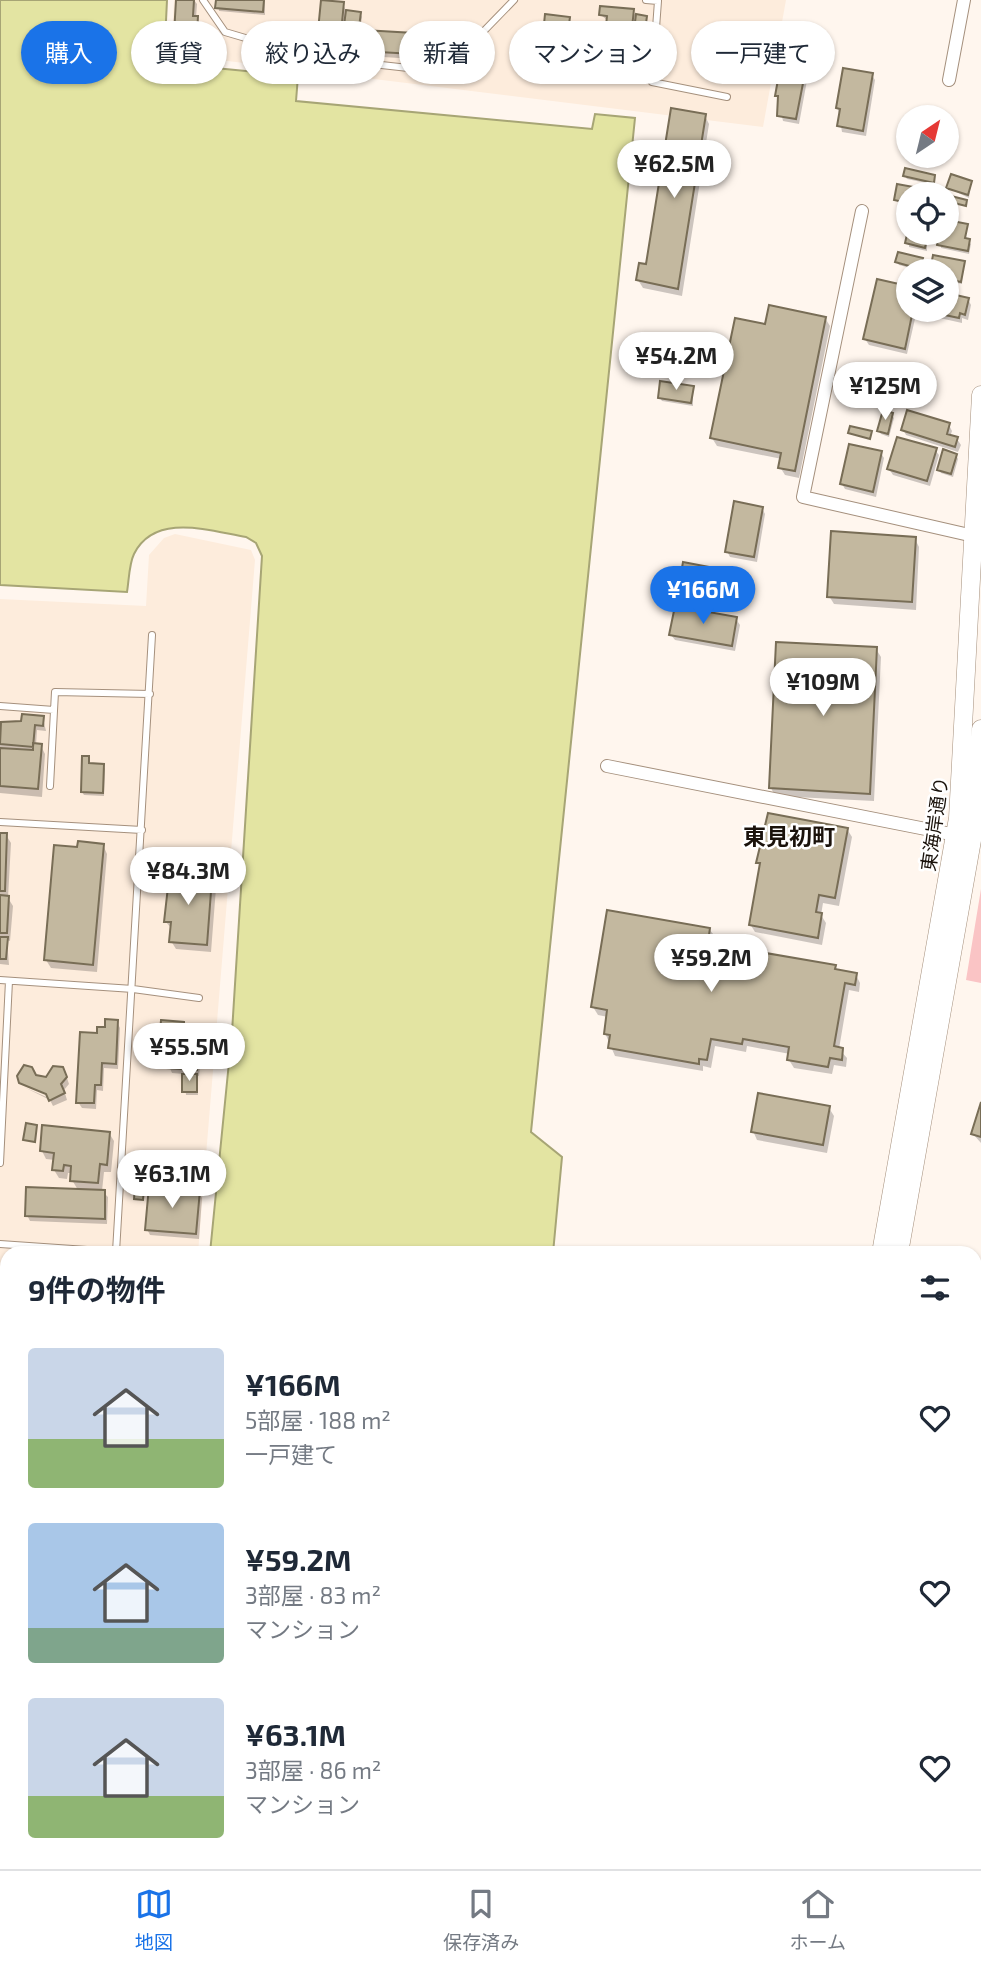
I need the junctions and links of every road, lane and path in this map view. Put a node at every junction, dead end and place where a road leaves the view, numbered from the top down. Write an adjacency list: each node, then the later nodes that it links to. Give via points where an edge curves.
1 (203, 0): 2 (lane, via 225,32 310,57 444,72)
2 (514, 0)
3 (646, 0): 4 (lane)
4 (658, 0): 7 (lane, via 652,82)
5 (964, 0): 6 (street)
6 (949, 80)
7 (727, 97)
8 (862, 211): 10 (street, via 803,498)
9 (981, 395): 10 (street, 東海岸通り)
10 (977, 537): 20 (street, 東海岸通り)
11 (152, 635): 12 (lane)
12 (150, 694): 14 (lane, via 55,692); 19 (lane)
13 (0, 706): 14 (lane)
14 (54, 710): 17 (lane)
15 (981, 729): 30 (street, 東海岸通り, via 974,830)
16 (607, 766): 20 (street)
17 (50, 786)
18 (0, 822): 19 (lane)
19 (142, 830): 23 (lane)
20 (956, 835): 29 (street, 東海岸通り)
21 (0, 980): 22 (lane)
22 (9, 981): 23 (lane); 25 (lane)
23 (133, 989): 24 (lane); 28 (lane)
24 (199, 998)
25 (0, 1163)
26 (0, 1244): 27 (lane)
27 (29, 1246)
28 (116, 1246)
29 (882, 1246)
30 (900, 1246)

